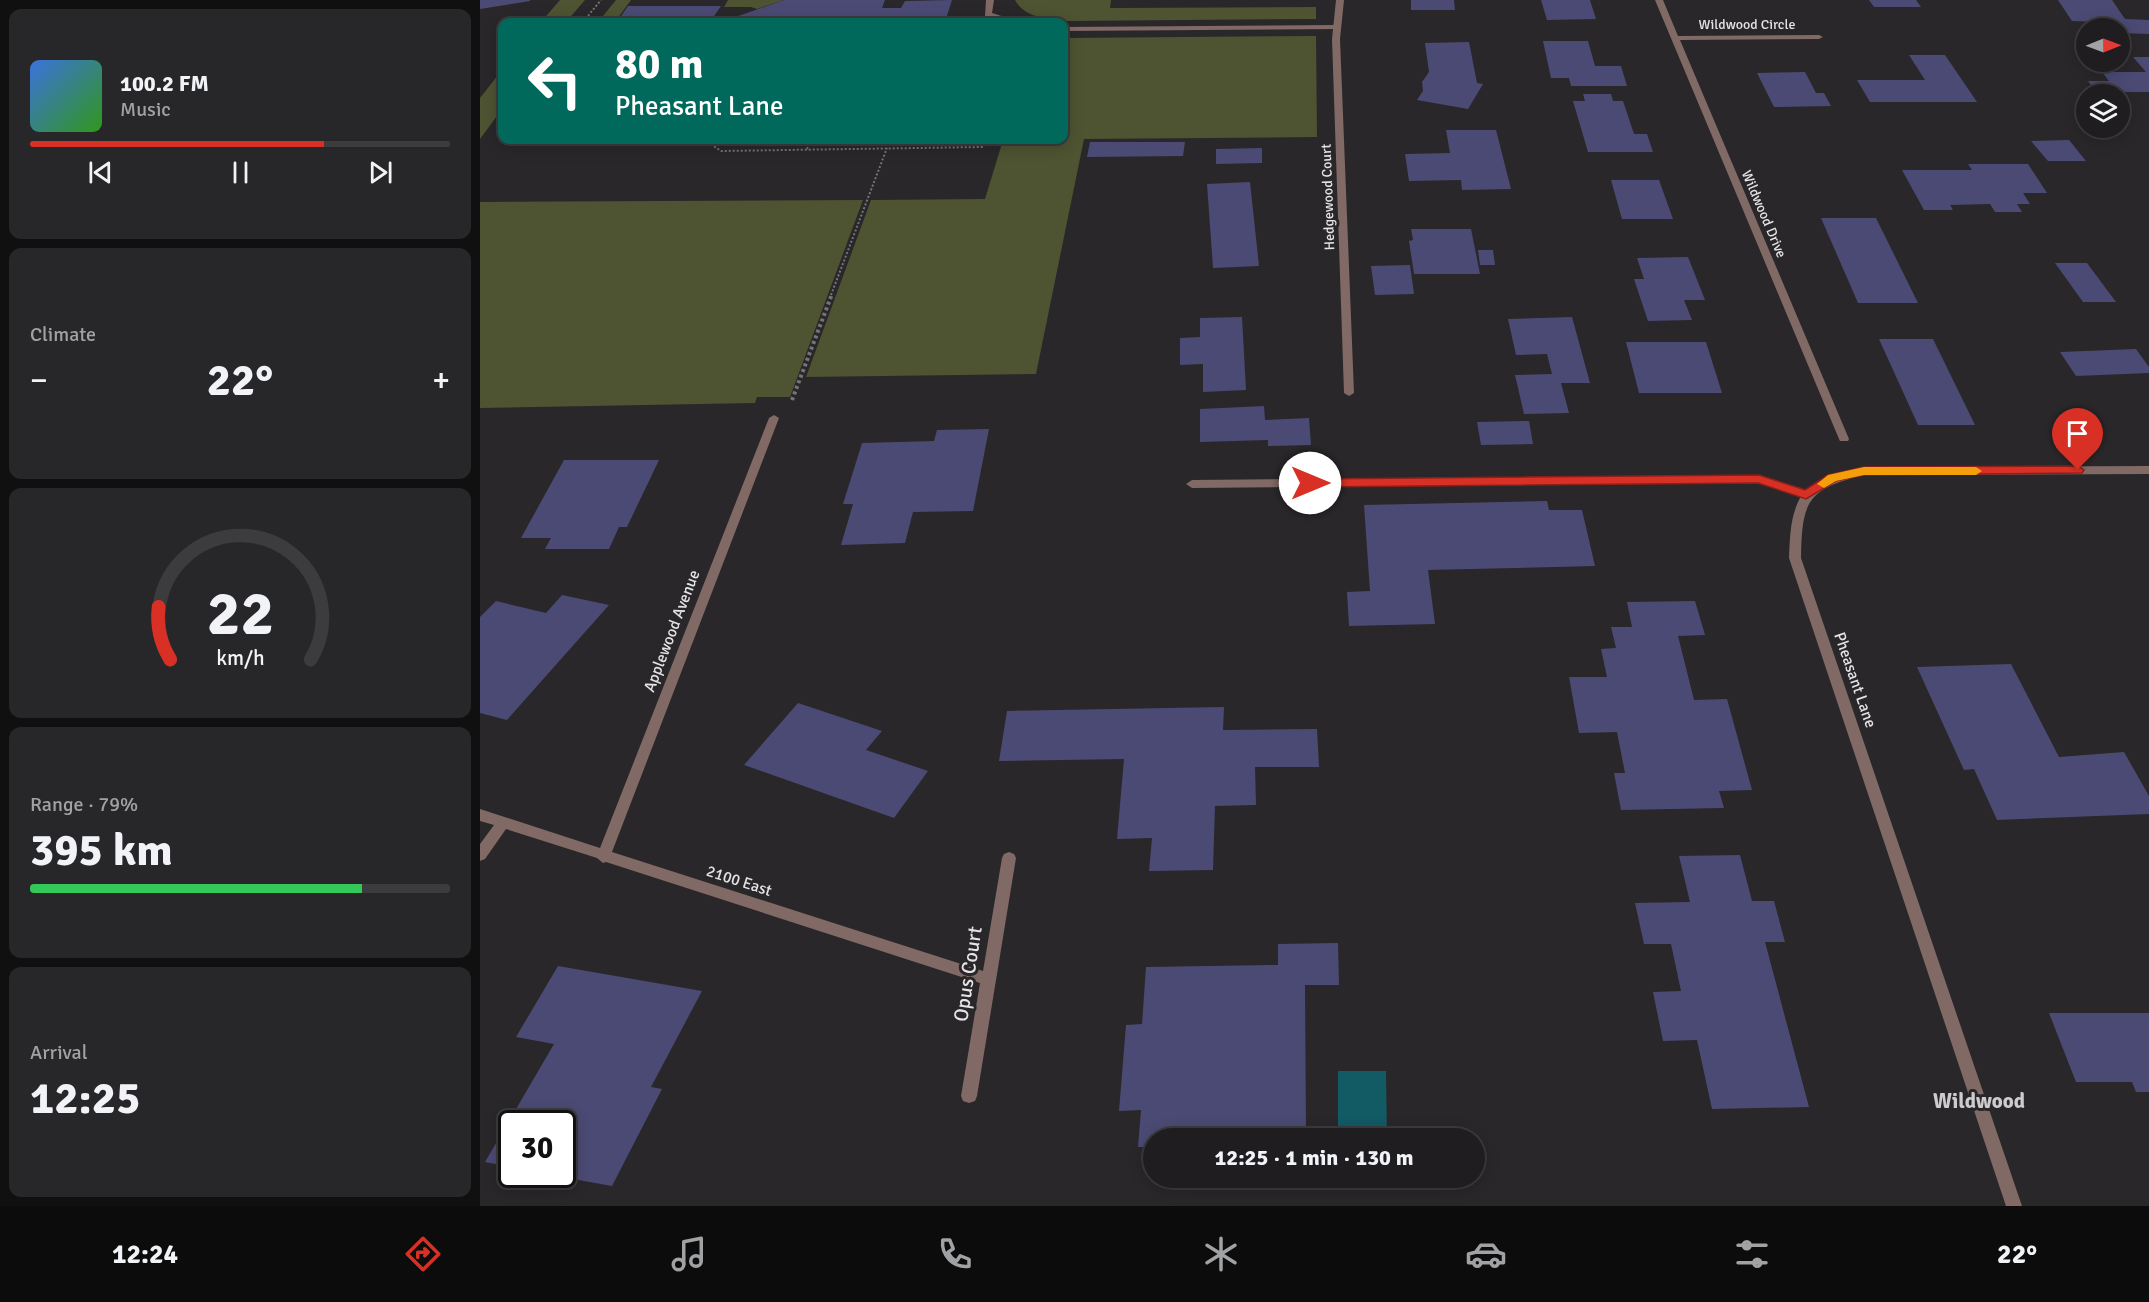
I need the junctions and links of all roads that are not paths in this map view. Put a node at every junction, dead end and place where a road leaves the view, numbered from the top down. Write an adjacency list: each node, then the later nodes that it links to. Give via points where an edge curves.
1 (990, 0): 4 (street, via 988,14)
2 (1340, 0): 5 (street, Hedgewood Court)
3 (1659, 0): 8 (street, Wildwood Drive)
4 (1000, 18)
5 (1337, 27): 6 (street); 9 (street, Hedgewood Court)
6 (1068, 29)
7 (1819, 37): 8 (street, Wildwood Circle)
8 (1675, 38): 11 (street, Wildwood Drive)
9 (1349, 393)
10 (774, 418): 18 (street, Applewood Avenue)
11 (1845, 439)
12 (2149, 470): 14 (street, via 1864,471 1832,478)
13 (1192, 484): 14 (street, via 1759,479)
14 (1806, 494): 22 (street, Pheasant Lane, via 1795,523 1795,558)
15 (480, 816): 16 (street, 2100 East)
16 (503, 823): 17 (street); 18 (street, 2100 East)
17 (480, 855)
18 (603, 857): 20 (street, 2100 East)
19 (1009, 858): 20 (street, Opus Court)
20 (988, 980): 21 (street, Opus Court)
21 (969, 1096)
22 (2014, 1206)

